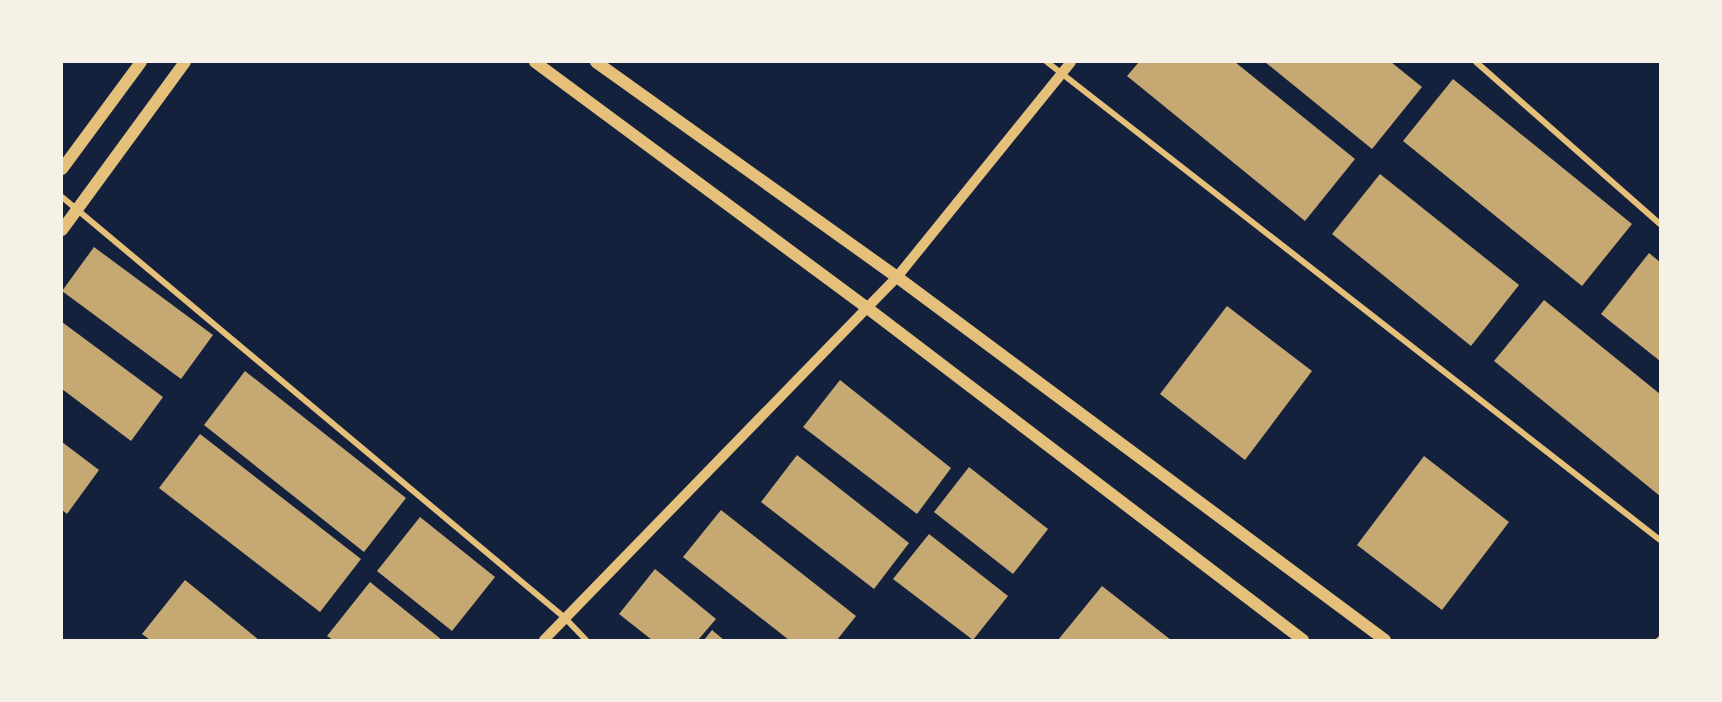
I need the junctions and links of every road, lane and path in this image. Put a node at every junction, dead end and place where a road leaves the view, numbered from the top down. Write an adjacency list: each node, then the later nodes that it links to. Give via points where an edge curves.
1 (141, 62): 9 (main road)
2 (186, 62): 11 (main road)
3 (535, 62): 15 (main road)
4 (596, 62): 14 (main road)
5 (1047, 62): 8 (street)
6 (1071, 62): 8 (street)
7 (1476, 62): 12 (street)
8 (1062, 72): 14 (street); 16 (street)
9 (62, 169)
10 (62, 197): 11 (street)
11 (77, 208): 13 (main road); 17 (street)
12 (1660, 224)
13 (62, 230)
14 (897, 277): 15 (street); 21 (main road)
15 (866, 307): 17 (street); 20 (main road)
16 (1660, 540)
17 (565, 618): 18 (street); 19 (street)
18 (544, 640)
19 (586, 640)
20 (1303, 640)
21 (1385, 640)

